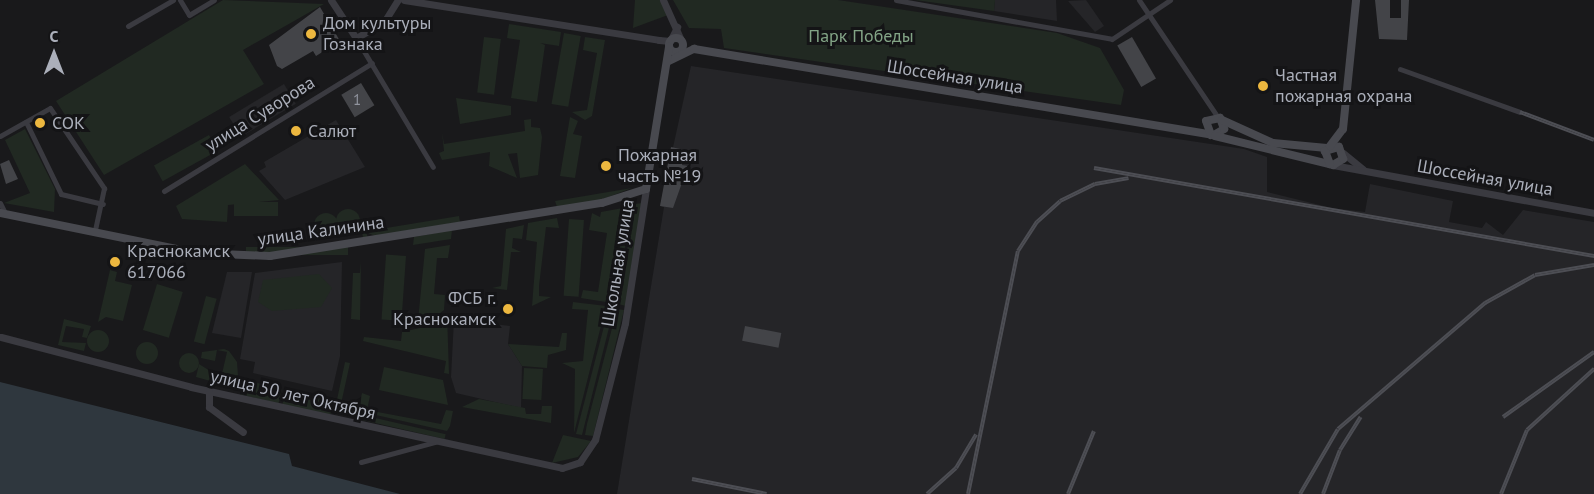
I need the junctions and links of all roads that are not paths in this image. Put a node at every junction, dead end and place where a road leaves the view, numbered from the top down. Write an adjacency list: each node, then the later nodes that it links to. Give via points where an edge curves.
1 (173, 0): 13 (street)
2 (180, 0): 3 (street, via 189,15)
3 (214, 0)
4 (331, 0): 15 (street)
5 (398, 0): 15 (street, via 384,22)
6 (404, 0): 17 (street)
7 (663, 0): 14 (street)
8 (896, 0): 12 (street, via 1112,39)
9 (1139, 0): 12 (street)
10 (1170, 0): 12 (street)
11 (1356, 0): 28 (main road)
12 (1148, 14): 23 (street)
13 (128, 26)
14 (677, 27): 16 (street); 17 (street)
15 (356, 38): 21 (street)
16 (681, 40): 17 (main road); 18 (main road); 19 (main road)
17 (670, 44): 19 (main road); 20 (main road, Школьная улица)
18 (694, 49): 19 (main road); 29 (main road, Шоссейная улица)
19 (679, 52): 20 (main road)
20 (668, 62): 37 (main road, Школьная улица)
21 (372, 63): 35 (street); 38 (street, улица Суворова)
22 (1400, 69): 24 (street)
23 (1204, 103): 25 (street); 27 (street)
24 (1520, 112)
25 (1220, 118): 27 (main road); 31 (main road, via 1224,129); 32 (main road, via 1273,143)
26 (26, 122): 30 (street); 40 (street, via 61,194); 40 (street, via 50,108 104,188)
27 (1206, 122): 29 (main road); 31 (main road)
28 (1343, 129): 32 (main road); 33 (main road)
29 (1192, 131): 31 (main road, Шоссейная улица)
30 (0, 135)
31 (1212, 135): 34 (main road, Шоссейная улица)
32 (1328, 147): 33 (main road); 34 (main road, via 1324,157)
33 (1343, 153): 34 (main road, via 1341,161); 36 (street, Шоссейная улица)
34 (1331, 165): 36 (street, Шоссейная улица)
35 (433, 167)
36 (1371, 172): 42 (street, Шоссейная улица)
37 (646, 189): 43 (main road, улица Калинина, via 582,207 270,256 196,253); 49 (street, Школьная улица, via 625,323 595,440)
38 (164, 190)
39 (0, 203): 41 (street)
40 (103, 204): 43 (street)
41 (2, 213): 43 (main road, улица Калинина)
42 (1594, 213)
43 (95, 230)
44 (0, 337): 45 (street, улица 50 лет Октября)
45 (209, 391): 46 (street, via 209,407); 47 (street, улица 50 лет Октября)
46 (243, 432)
47 (435, 442): 48 (street); 49 (street, улица 50 лет Октября, via 549,467)
48 (361, 462)
49 (580, 462)

